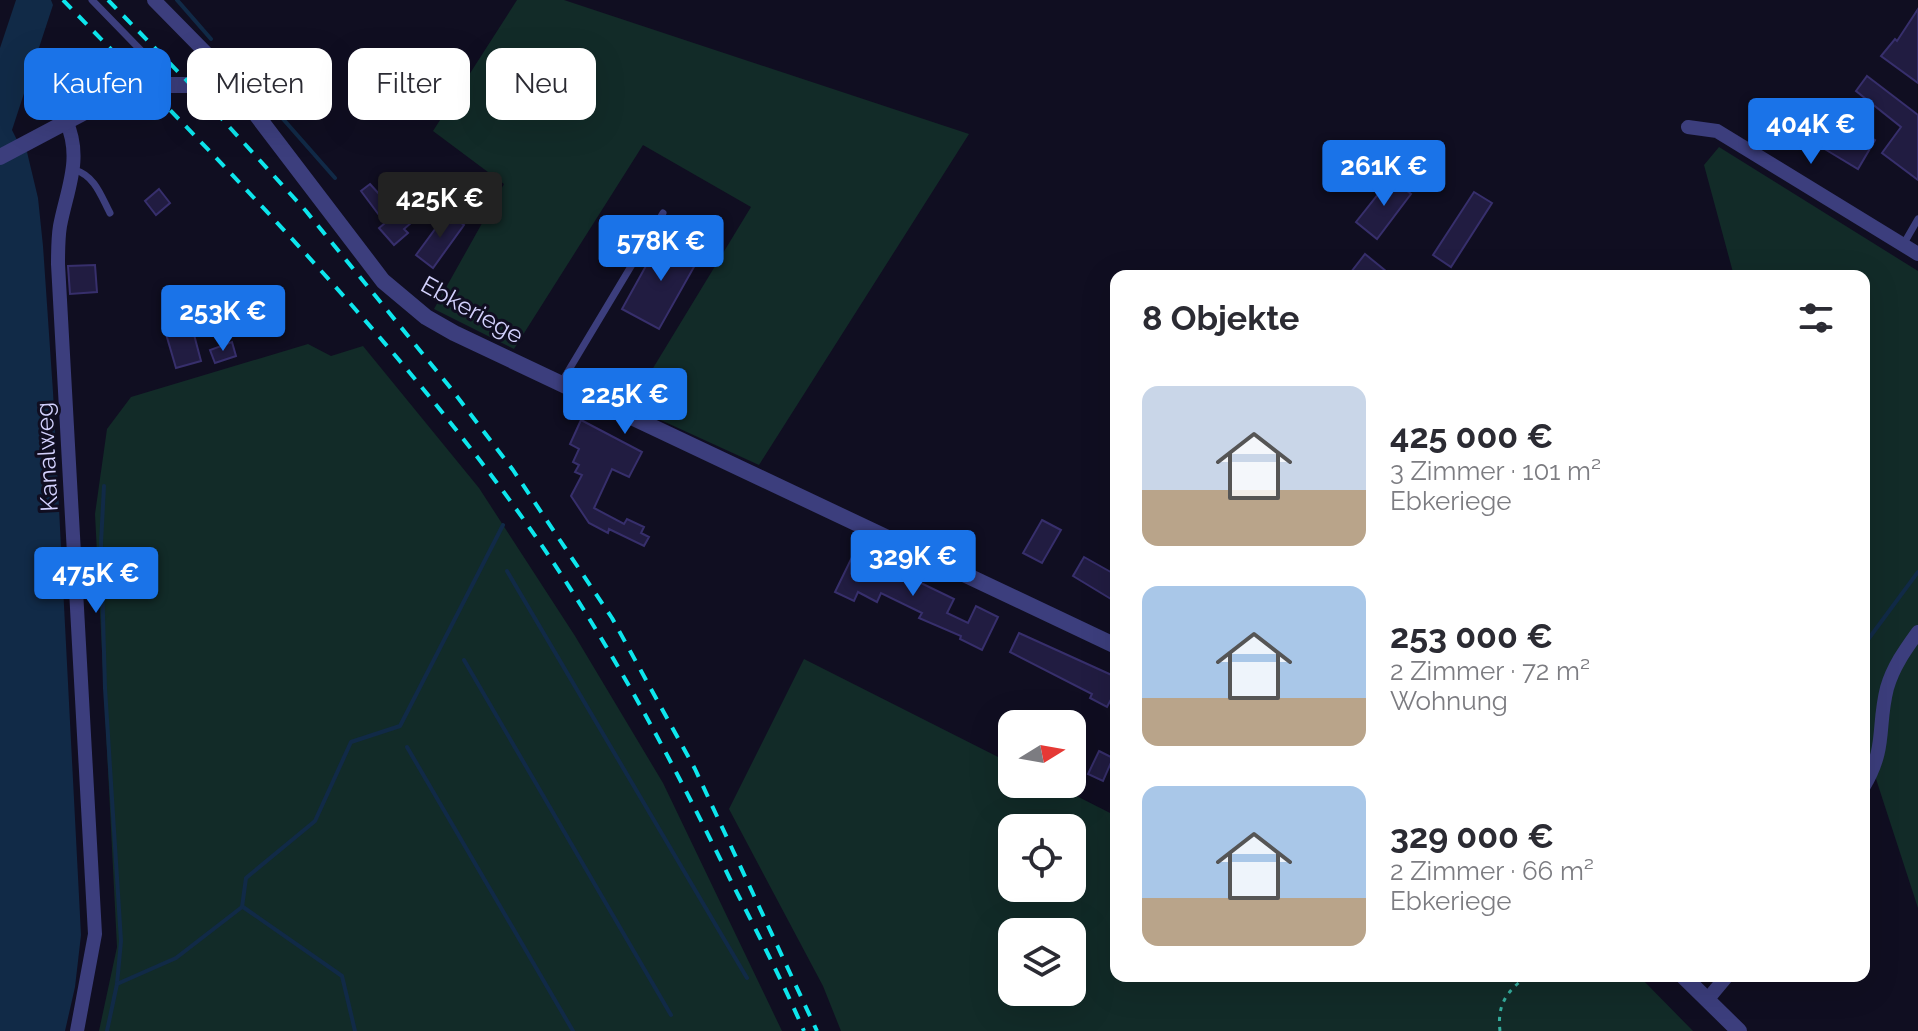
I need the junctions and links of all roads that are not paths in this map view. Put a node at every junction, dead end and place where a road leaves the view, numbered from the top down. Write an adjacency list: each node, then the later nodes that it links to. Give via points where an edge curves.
1 (92, 0): 3 (lane)
2 (154, 0): 4 (street)
3 (139, 48)
4 (201, 48)
5 (260, 120): 15 (street, Ebkeriege, via 383,281 405,301 454,333)
6 (66, 121): 8 (street, Ebkeriege); 9 (street, Kanalweg, via 74,140)
7 (1688, 127): 13 (street, via 1717,131)
8 (0, 157)
9 (75, 170): 10 (lane, via 94,181); 22 (street, Kanalweg, via 60,229 58,264 95,934)
10 (110, 213)
11 (663, 213): 15 (lane)
12 (1918, 219): 13 (lane)
13 (1903, 245): 14 (street)
14 (1918, 254)
15 (561, 383): 17 (street, Ebkeriege)
16 (1918, 632): 18 (street, via 1892,672 1881,745)
17 (1110, 643)
18 (1870, 776)
19 (1689, 982): 21 (street)
20 (1722, 982): 21 (street)
21 (1707, 1000): 23 (street)
22 (77, 1031)
23 (1739, 1031)

